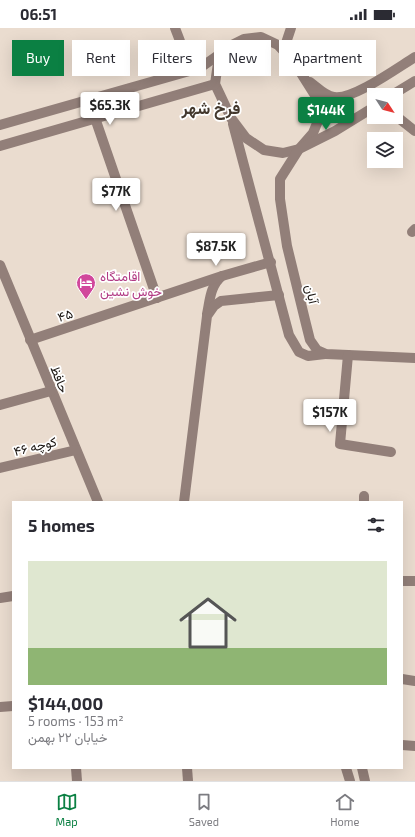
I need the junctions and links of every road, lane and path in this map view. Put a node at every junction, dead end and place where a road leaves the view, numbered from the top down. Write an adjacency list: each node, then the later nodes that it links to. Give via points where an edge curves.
1 (175, 28): 5 (street)
2 (249, 28): 4 (street)
3 (291, 28): 6 (street)
4 (244, 39): 7 (street, via 261,37)
5 (180, 40)
6 (287, 40)
7 (279, 46)
8 (415, 57): 11 (street, via 355,93 336,98)
9 (214, 58): 19 (street, via 200,68)
10 (216, 76): 13 (street)
11 (305, 78): 22 (street, via 318,100 320,116 313,133)
12 (415, 81): 14 (street)
13 (215, 84): 16 (street); 17 (street)
14 (403, 88)
15 (367, 111): 22 (street, via 336,131)
16 (95, 118): 21 (street); 28 (street)
17 (231, 118): 22 (street, via 246,138 264,150 283,153); 23 (street)
18 (403, 122): 20 (street)
19 (0, 125)
20 (415, 131)
21 (0, 146)
22 (299, 149): 31 (street, آبان, via 280,179 280,199 287,246 310,340 317,350)
23 (271, 262): 25 (street, ۴۵); 27 (street)
24 (0, 265): 26 (street, حافظ)
25 (222, 276): 28 (street, ۴۵); 29 (street, via 213,288)
26 (3, 283): 30 (street, حافظ)
27 (279, 295): 29 (street, via 221,301); 31 (street, via 289,335 299,352 308,356)
28 (157, 298): 30 (street, ۴۵)
29 (207, 316): 40 (street)
30 (30, 340): 34 (street, حافظ)
31 (326, 354): 32 (street)
32 (348, 355): 33 (street); 37 (street, via 340,444)
33 (415, 358)
34 (51, 391): 35 (street); 36 (street, حافظ)
35 (0, 405)
36 (76, 450): 38 (street, کوچه ۴۶); 39 (street, حافظ)
37 (391, 452)
38 (0, 468)
39 (98, 501)
40 (184, 501)
41 (403, 581): 42 (street)
42 (415, 581)
43 (12, 596): 44 (street)
44 (0, 598)
45 (403, 679): 46 (street)
46 (415, 680)
47 (12, 706): 48 (street)
48 (0, 707)
49 (403, 745): 50 (street)
50 (415, 746)
51 (76, 769): 55 (street)
52 (187, 769): 56 (street)
53 (346, 769): 57 (street)
54 (362, 769): 58 (street)
55 (77, 781)
56 (188, 781)
57 (350, 781)
58 (365, 781)

